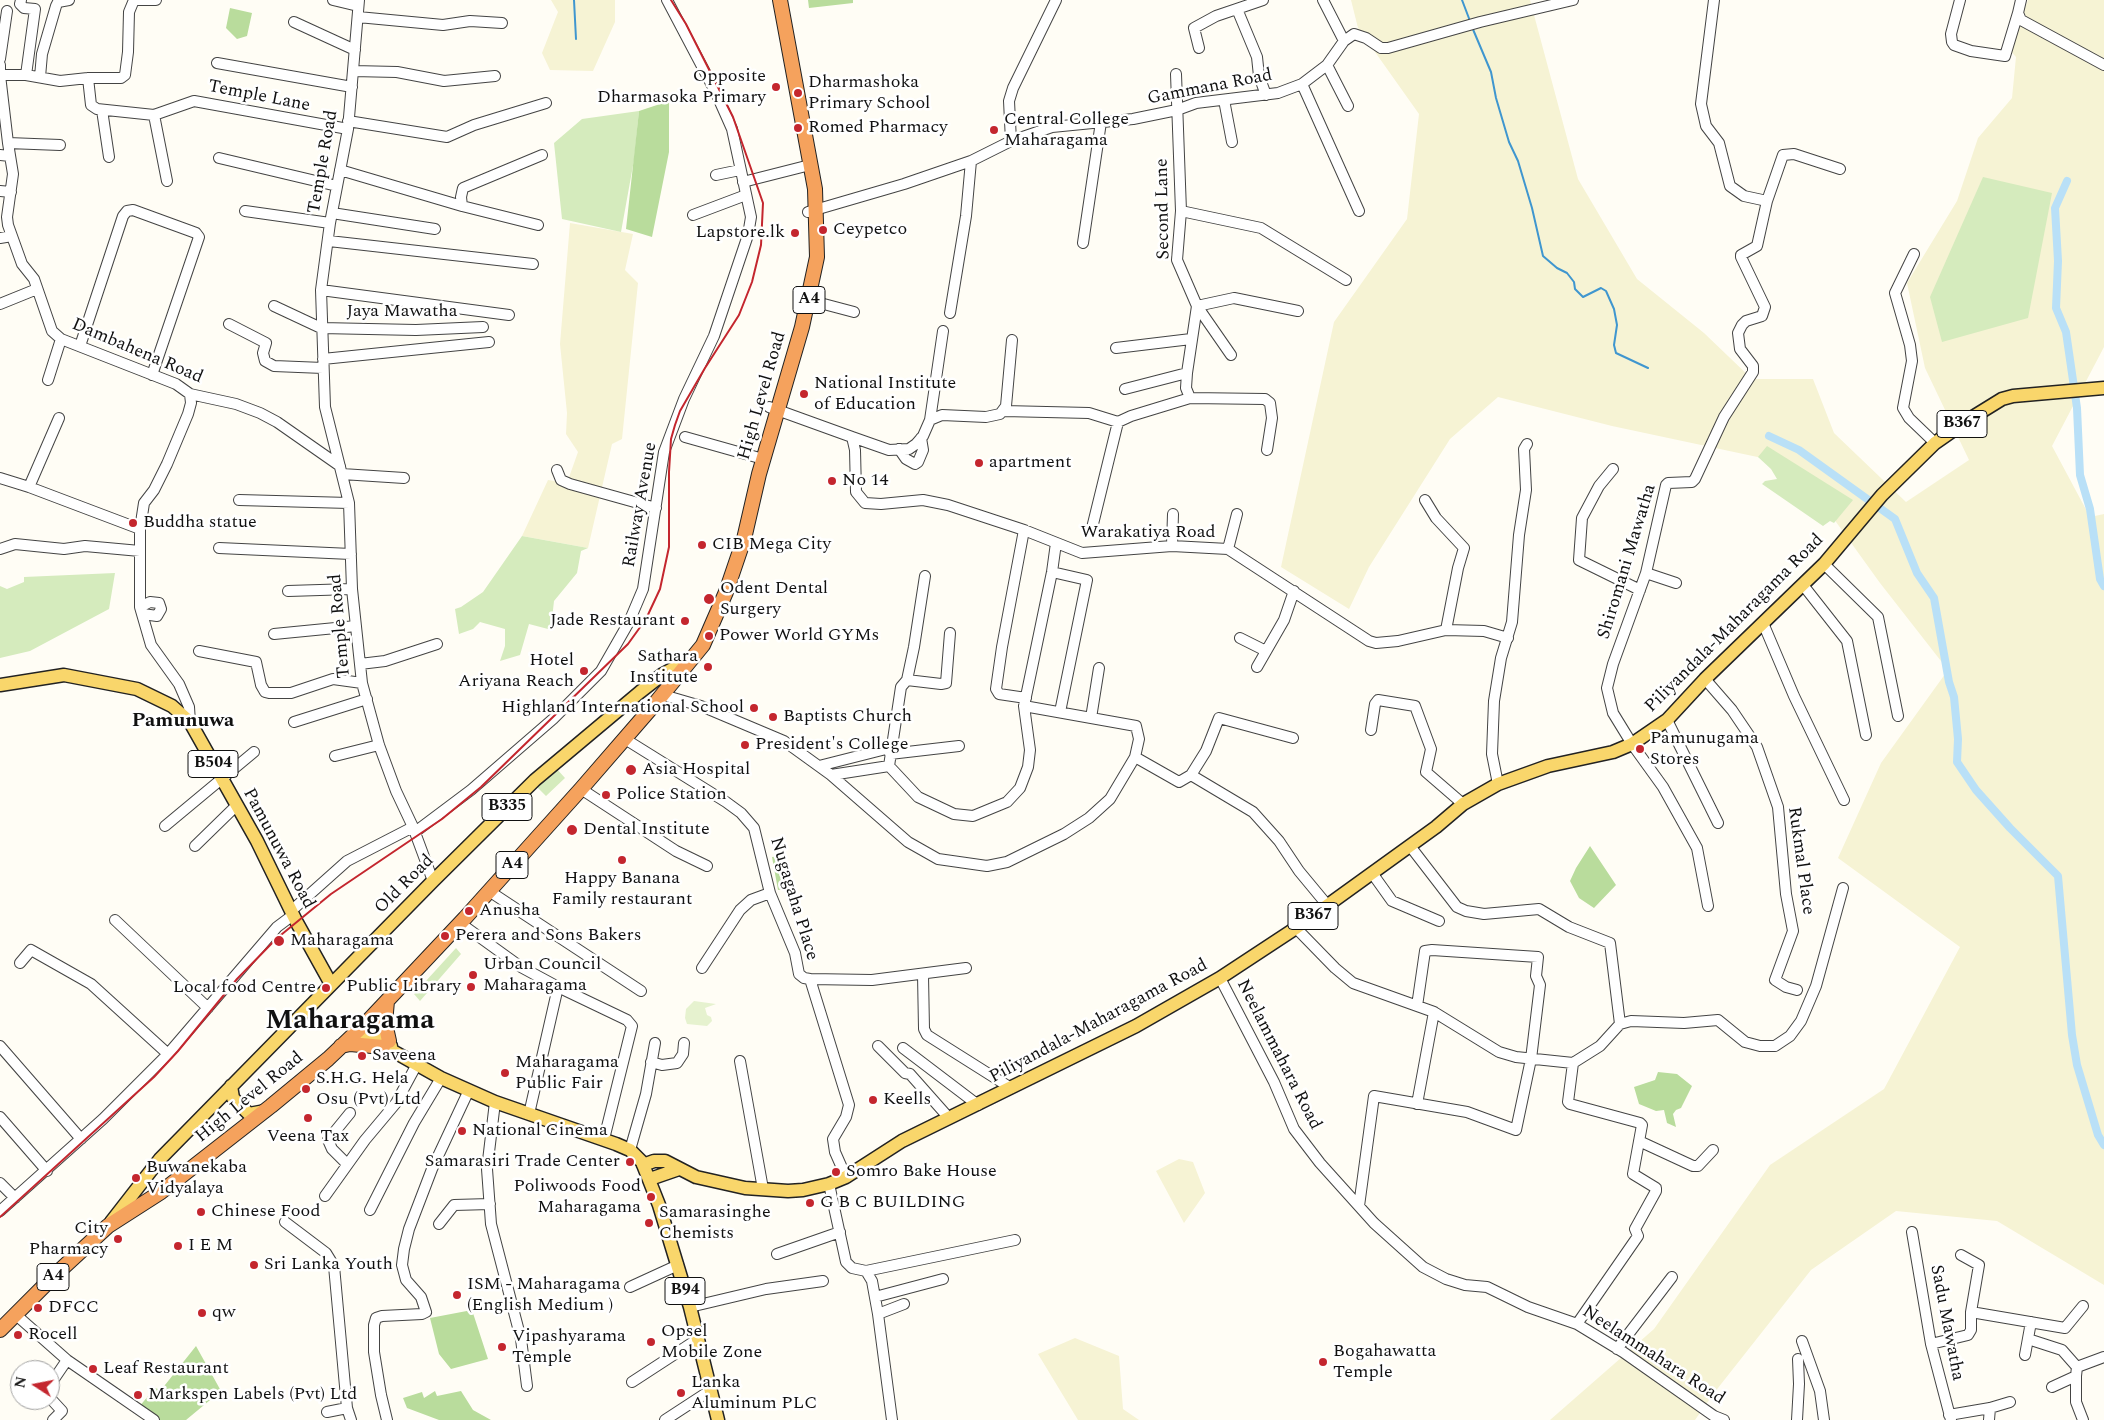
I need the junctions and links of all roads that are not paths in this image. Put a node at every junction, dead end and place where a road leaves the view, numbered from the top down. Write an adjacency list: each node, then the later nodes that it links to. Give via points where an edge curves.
1 (21, 0): 33 (street, via 24,8 36,8)
2 (68, 0): 35 (street, via 58,2 56,6 42,54)
3 (156, 0): 36 (street, via 134,0 129,12 125,75 121,78)
4 (333, 0): 15 (street)
5 (667, 0): 60 (street, Railway Avenue, via 732,129)
6 (772, 0): 57 (highway, High Level Road / A4)
7 (780, 0): 57 (highway, High Level Road / A4)
8 (1056, 0): 48 (street, via 1013,88 1010,101)
9 (1263, 0): 16 (street)
10 (1323, 0): 22 (street)
11 (1573, 0): 22 (street, via 1388,48 1381,48 1354,34)
12 (1714, 0): 68 (street, via 1701,104 1706,126 1719,143 1730,186 1744,196)
13 (1960, 0): 18 (street, via 1952,42 1971,51 2005,56)
14 (2021, 0): 18 (street)
15 (359, 3): 19 (street, Temple Road)
16 (1237, 9): 23 (street, via 1194,28); 39 (street, via 1258,57 1259,76)
17 (7, 11): 25 (street)
18 (2018, 13): 28 (street, via 2021,20)
19 (358, 17): 21 (street, via 443,25 470,21); 24 (street, Temple Road)
20 (294, 22): 24 (street)
21 (502, 23)
22 (1344, 41): 27 (street, Gammana Road)
23 (1199, 48)
24 (355, 50): 30 (street, Temple Road)
25 (0, 59)
26 (217, 63): 38 (street)
27 (1327, 65): 37 (street, Gammana Road); 42 (street)
28 (2104, 65)
29 (0, 66): 32 (street, Dambahena Road)
30 (353, 71): 34 (street, via 397,72 444,81); 38 (street, Temple Road)
31 (1176, 74): 44 (street, Second Lane)
32 (0, 75): 33 (street); 50 (street, Dambahena Road)
33 (26, 75): 35 (street)
34 (495, 76)
35 (40, 77): 36 (street, via 60,81)
36 (88, 78): 43 (street, via 91,105)
37 (1302, 84): 39 (street, Gammana Road); 72 (street)
38 (352, 87): 47 (street, Temple Road)
39 (1266, 95): 40 (street, Gammana Road)
40 (1224, 100): 44 (street, Gammana Road); 49 (street)
41 (546, 103): 47 (street, Temple Lane, via 474,125 447,137)
42 (1348, 106)
43 (102, 110): 45 (street); 54 (street)
44 (1177, 110): 46 (street, Gammana Road); 71 (street, Second Lane)
45 (154, 115): 47 (street, Temple Lane, via 194,101); 62 (street)
46 (1101, 122): 48 (street, Gammana Road, via 1052,127); 81 (street)
47 (348, 125): 59 (street, Temple Road)
48 (1012, 141): 56 (street, Gammana Road)
49 (1232, 142)
50 (8, 143): 51 (street); 53 (street, Dambahena Road)
51 (60, 145)
52 (542, 155): 69 (street, via 463,188)
53 (5, 156): 66 (street, Dambahena Road, via 13,174)
54 (109, 156)
55 (219, 158): 64 (street)
56 (971, 161): 73 (street, Gammana Road); 93 (street, via 967,209)
57 (806, 167): 63 (street); 73 (highway, High Level Road / A4)
58 (1840, 169): 68 (street, Shiromani Mawatha, via 1794,154 1784,155)
59 (340, 170): 64 (street, Temple Road); 69 (street)
60 (740, 170): 61 (street); 63 (street, Railway Avenue)
61 (716, 175)
62 (167, 181)
63 (743, 182): 67 (street, Railway Avenue)
64 (337, 186): 75 (street, Temple Road)
65 (0, 191): 66 (street)
66 (12, 192): 78 (street, Dambahena Road, via 7,217)
67 (746, 195): 74 (street); 136 (street, Railway Avenue, via 752,217 748,234 714,336 684,399 664,452)
68 (1767, 201): 151 (street, Shiromani Mawatha, via 1757,246 1740,257 1765,307 1762,316 1746,322 1738,333 1740,349 1753,366 1753,372 1724,417 1695,479 1666,485)
69 (462, 206): 76 (street)
70 (245, 211): 75 (street)
71 (1181, 211): 84 (street, via 1261,228); 90 (street, Second Lane, via 1177,260)
72 (1359, 211)
73 (812, 212): 87 (highway, High Level Road / A4)
74 (693, 215)
75 (331, 218): 77 (street); 80 (street, Temple Road)
76 (538, 225)
77 (435, 229)
78 (12, 236): 79 (street); 85 (street, Dambahena Road, via 22,264 34,279)
79 (0, 238)
80 (328, 241): 83 (street); 86 (street, Temple Road)
81 (1083, 243)
82 (1914, 254): 122 (street, via 1895,294 1912,361 1903,408)
83 (533, 264)
84 (1346, 280)
85 (37, 289): 88 (street); 99 (street, Dambahena Road, via 52,331)
86 (321, 290): 94 (street); 97 (street, Temple Road)
87 (805, 300): 92 (street); 114 (highway, High Level Road / A4, via 795,324)
88 (0, 304)
89 (274, 306): 97 (street)
90 (1197, 306): 91 (street, via 1243,298); 100 (street); 105 (street, Second Lane)
91 (1298, 311)
92 (854, 312)
93 (950, 313)
94 (509, 315)
95 (229, 324): 106 (street, via 266,344 265,361 274,366)
96 (483, 327): 97 (street, Jaya Mawatha, via 416,330)
97 (321, 328): 106 (street, Temple Road)
98 (943, 331): 117 (street)
99 (61, 339): 103 (street, Dambahena Road); 109 (street)
100 (1191, 339): 104 (street); 107 (street)
101 (1012, 340): 115 (street)
102 (489, 342): 106 (street)
103 (80, 346): 108 (street, Dambahena Road); 108 (street, via 127,211 133,210 196,233 199,237)
104 (1116, 348)
105 (1231, 355)
106 (323, 363): 128 (street, Temple Road, via 325,407)
107 (1187, 373): 111 (street); 113 (street, via 1186,388)
108 (152, 375): 112 (street, Dambahena Road, via 176,384)
109 (48, 380)
110 (2104, 388): 122 (main road, Piliyandala-Maharagama Road / B367, via 2002,399)
111 (1125, 389)
112 (190, 394): 128 (street, Dambahena Road, via 260,413); 140 (street, via 188,414 167,464 144,503)
113 (1190, 398): 118 (street); 125 (street, via 1265,399 1270,403 1272,418)
114 (773, 409): 119 (street); 126 (highway, High Level Road / A4); 159 (highway, High Level Road / A4, via 744,539)
115 (1004, 411): 117 (street, via 986,417 942,415); 118 (street, via 1089,414)
116 (60, 418): 132 (street)
117 (930, 420): 121 (street)
118 (1118, 422): 139 (street)
119 (852, 437): 124 (street, via 889,450); 141 (street, Warakatiya Road, via 856,492 865,502 881,504 923,500)
120 (685, 438): 126 (street)
121 (921, 438): 124 (street, via 909,449); 124 (street, via 923,450 915,464 906,459)
122 (1935, 443): 149 (main road, Piliyandala-Maharagama Road / B367, via 1874,504)
123 (1527, 444): 166 (street, via 1524,449 1526,490)
124 (899, 449)
125 (1267, 450)
126 (756, 457): 159 (highway, High Level Road / A4)
127 (1613, 469): 156 (street, via 1599,486 1582,518 1579,560)
128 (341, 470): 131 (street); 135 (street, Temple Road)
129 (557, 470): 136 (street, via 561,480 570,484)
130 (0, 478): 132 (street)
131 (404, 478)
132 (29, 487): 140 (street)
133 (239, 500): 135 (street)
134 (1425, 500): 162 (street, via 1436,518 1464,548)
135 (349, 503): 148 (street, Temple Road)
136 (656, 508): 212 (street, Railway Avenue, via 643,589 629,622 601,671 546,725 471,790)
137 (1173, 514): 143 (street)
138 (1237, 514): 146 (street)
139 (1092, 528)
140 (140, 529): 147 (street)
141 (1024, 530): 142 (street, Warakatiya Road); 181 (street, via 996,689 998,694)
142 (1056, 543): 143 (street, Warakatiya Road, via 1082,553); 150 (street)
143 (1172, 546): 146 (street, Warakatiya Road)
144 (218, 548): 148 (street)
145 (0, 549): 147 (street, via 15,544)
146 (1228, 549): 158 (street, Warakatiya Road)
147 (140, 551): 187 (street, via 141,610 151,645 179,684 189,707)
148 (351, 554): 155 (street, Temple Road)
149 (1824, 564): 154 (main road, Piliyandala-Maharagama Road / B367); 184 (street, via 1878,617)
150 (1052, 572): 181 (street); 183 (street, via 1087,580)
151 (1646, 573): 153 (street); 156 (street, Shiromani Mawatha)
152 (925, 576): 175 (street)
153 (1676, 583)
154 (1803, 585): 160 (main road, Piliyandala-Maharagama Road / B367); 190 (street, via 1847,641)
155 (352, 589): 157 (street); 161 (street, Temple Road)
156 (1640, 590): 194 (street, Shiromani Mawatha, via 1607,688 1613,713)
157 (288, 591)
158 (1294, 591): 162 (street, Warakatiya Road, via 1369,642 1398,641); 169 (street, via 1284,620)
159 (726, 592): 170 (highway, High Level Road / A4, via 703,646)
160 (1763, 623): 174 (main road, Piliyandala-Maharagama Road / B367); 207 (street)
161 (356, 626): 164 (street); 171 (street, Temple Road)
162 (1446, 630): 166 (street, Warakatiya Road, via 1484,632)
163 (950, 633): 175 (street, via 946,683)
164 (274, 634)
165 (1240, 638): 169 (street)
166 (1508, 638): 205 (street, via 1494,701 1492,754)
167 (437, 644): 171 (street, via 385,661)
168 (199, 651): 176 (street, via 256,662 261,685 269,693 291,693 333,679)
169 (1266, 651): 172 (street)
170 (694, 657): 178 (main road, Old Road / B335, via 663,674); 179 (highway, High Level Road / A4)
171 (360, 664): 176 (street, Temple Road)
172 (1257, 667)
173 (1099, 668): 185 (street)
174 (1705, 679): 186 (main road, Piliyandala-Maharagama Road / B367); 236 (street, Rukmal Place, via 1732,710 1757,747 1778,807 1786,894 1794,931 1775,980)
175 (906, 680): 196 (street, via 901,687)
176 (362, 682): 180 (street, Temple Road)
177 (0, 685): 187 (main road, Pamunuwa Road / B504, via 64,675 86,679 137,689 172,706)
178 (640, 692): 182 (main road, via 651,695); 217 (main road, Old Road / B335, via 535,780)
179 (663, 695): 182 (highway, High Level Road / A4); 200 (street, via 701,706 784,741)
180 (367, 699): 188 (street); 193 (street, Temple Road)
181 (1025, 702): 183 (street); 201 (street, via 1030,750 1028,767 1020,788 1007,802 973,816 954,814 918,797)
182 (653, 706): 192 (highway, High Level Road / A4)
183 (1060, 712): 185 (street)
184 (1898, 716)
185 (1091, 718): 199 (street, via 1136,726 1139,739)
186 (1667, 720): 194 (main road, Piliyandala-Maharagama Road / B367); 210 (street)
187 (190, 722): 204 (main road, Pamunuwa Road / B504)
188 (294, 722)
189 (1371, 730): 208 (street, via 1378,700 1416,706 1431,749 1426,772)
190 (1866, 735)
191 (1293, 738): 203 (street, via 1219,718 1206,751)
192 (625, 740): 206 (highway, High Level Road / A4); 220 (street, Nugagaha Place, via 726,802 745,818 754,828)
193 (379, 744): 198 (street); 212 (street, Temple Road)
194 (1632, 744): 205 (main road, Piliyandala-Maharagama Road / B367, via 1614,752 1548,766); 222 (street, Shiromani Mawatha, via 1663,787 1697,848)
195 (959, 746): 196 (street)
196 (890, 751): 200 (street); 201 (street)
197 (254, 752): 204 (street)
198 (335, 756)
199 (1135, 757): 202 (street, via 1110,799 1089,818 1007,862 987,866 938,859 908,842); 203 (street, via 1179,782)
200 (819, 766): 202 (street)
201 (889, 766): 202 (street)
202 (832, 775)
203 (1191, 775): 221 (street, via 1253,812)
204 (220, 778): 209 (main road, Pamunuwa Road / B504); 211 (street)
205 (1498, 784): 208 (main road, Piliyandala-Maharagama Road / B367)
206 (581, 789): 215 (street, via 676,850); 219 (highway, High Level Road / A4)
207 (1844, 800)
208 (1463, 804): 214 (main road, Piliyandala-Maharagama Road / B367)
209 (236, 806): 213 (street); 223 (main road, Pamunuwa Road / B504)
210 (1718, 823)
211 (166, 826)
212 (414, 829): 217 (street, Temple Road); 223 (street, Railway Avenue, via 347,861)
213 (195, 846)
214 (1410, 846): 216 (main road, Piliyandala-Maharagama Road / B367); 243 (street, via 1457,907 1484,914 1539,909 1569,927 1610,943)
215 (707, 866)
216 (1372, 873): 221 (main road, Piliyandala-Maharagama Road / B367); 225 (street, via 1392,901)
217 (433, 881): 234 (main road, Old Road / B335)
218 (1843, 888): 243 (street, via 1816,986 1790,1036 1775,1046 1745,1042 1718,1020)
219 (489, 891): 226 (highway, High Level Road / A4); 237 (street)
220 (770, 893): 229 (street, via 751,900 740,910); 233 (street, Nugagaha Place, via 795,953 800,974)
221 (1328, 906): 227 (main road, Piliyandala-Maharagama Road / B367)
222 (1708, 906)
223 (292, 913): 234 (main road, Pamunuwa Road / B504); 240 (street, Railway Avenue)
224 (115, 920): 240 (street)
225 (1439, 921)
226 (460, 923): 235 (street, via 521,966); 238 (highway, High Level Road / A4)
227 (1296, 928): 232 (main road, Piliyandala-Maharagama Road / B367); 239 (street, via 1354,983)
228 (20, 963): 252 (street, via 31,950 91,984)
229 (702, 968)
230 (966, 968): 231 (street)
231 (923, 975): 233 (street, via 872,980); 260 (street, via 924,1029 927,1036)
232 (1220, 978): 260 (main road, Piliyandala-Maharagama Road / B367, via 1136,1026); 287 (street, Neelammahara Road, via 1274,1082 1294,1129)
233 (810, 979): 279 (street, Nugagaha Place, via 849,1105 833,1139)
234 (331, 984): 259 (main road, Old Road / B335)
235 (558, 987): 267 (street); 271 (street, via 627,1020 632,1026)
236 (1797, 990)
237 (641, 991)
238 (386, 1001): 242 (highway, High Level Road / A4); 249 (highway)
239 (1417, 1006): 241 (street); 253 (street, via 1425,951 1538,957 1536,976 1540,985)
240 (208, 1008): 252 (street, Railway Avenue)
241 (1434, 1012): 253 (street, via 1499,1052); 263 (street)
242 (368, 1021): 244 (highway, High Level Road / A4); 249 (main road, B94)
243 (1620, 1024): 256 (street, via 1600,1046)
244 (357, 1031): 248 (highway, High Level Road / A4); 249 (main road, B94)
245 (655, 1043): 255 (street)
246 (684, 1043): 255 (street, via 677,1063 662,1065)
247 (0, 1046): 270 (street)
248 (341, 1046): 249 (highway); 265 (highway, High Level Road / A4)
249 (389, 1046): 257 (main road, B94)
250 (878, 1046): 269 (street, via 910,1074)
251 (904, 1048): 264 (street)
252 (168, 1054): 270 (street, Railway Avenue)
253 (1531, 1060): 256 (street); 263 (street, via 1516,1130 1467,1112)
254 (740, 1061): 283 (street)
255 (651, 1062): 273 (street, via 646,1094)
256 (1573, 1063): 272 (street, via 1568,1102 1640,1123)
257 (417, 1064): 258 (main road, B94); 275 (street, via 396,1103)
258 (441, 1078): 261 (main road, B94); 288 (street)
259 (231, 1086): 265 (main road, via 233,1098 250,1114); 292 (main road, Old Road / B335, via 160,1159)
260 (1011, 1088): 264 (main road, Piliyandala-Maharagama Road / B367)
261 (469, 1090): 262 (main road, B94); 338 (street, via 432,1169 404,1249 402,1265 406,1280 421,1298 426,1312 382,1316 376,1318 374,1325 374,1352)
262 (495, 1102): 267 (main road, B94); 286 (street, via 487,1169)
263 (1418, 1104): 287 (street, via 1374,1096)
264 (978, 1105): 269 (main road, Piliyandala-Maharagama Road / B367)
265 (265, 1111): 292 (highway, High Level Road / A4, via 161,1192)
266 (350, 1113): 275 (street, via 328,1140 332,1149)
267 (529, 1114): 271 (main road, B94)
268 (0, 1117): 278 (street)
269 (949, 1118): 279 (main road, Piliyandala-Maharagama Road / B367, via 902,1141)
270 (81, 1139): 278 (street, Railway Avenue)
271 (604, 1139): 273 (main road, B94)
272 (1639, 1141): 274 (street, via 1693,1166 1698,1166); 312 (street, via 1633,1174 1656,1191 1635,1229 1638,1236)
273 (630, 1150): 276 (main road, B94)
274 (1712, 1150)
275 (348, 1164): 284 (street)
276 (643, 1165): 277 (main road, Piliyandala-Maharagama Road / B367, via 664,1161); 280 (main road, B94)
277 (679, 1169): 280 (main road); 283 (main road, Piliyandala-Maharagama Road / B367, via 710,1181)
278 (47, 1171): 285 (street, Railway Avenue)
279 (846, 1177): 282 (main road, Piliyandala-Maharagama Road / B367)
280 (650, 1179): 298 (main road, B94)
281 (0, 1183): 285 (street)
282 (829, 1184): 283 (main road, Piliyandala-Maharagama Road / B367, via 803,1190); 293 (street)
283 (763, 1190)
284 (325, 1196)
285 (15, 1198): 289 (street, Railway Avenue)
286 (490, 1204): 291 (street, via 454,1205); 326 (street, via 491,1224 521,1339)
287 (1359, 1206): 312 (street, Neelammahara Road, via 1423,1267 1465,1285 1487,1287 1528,1307)
288 (370, 1210)
289 (0, 1211)
290 (285, 1222): 330 (street, via 326,1252 334,1266)
291 (439, 1224)
292 (108, 1226): 309 (highway, High Level Road / A4)
293 (840, 1232): 296 (street); 299 (street, via 846,1262 852,1268)
294 (1912, 1232): 317 (street, Sadu Mawatha)
295 (1015, 1240): 299 (street)
296 (777, 1254)
297 (1961, 1256): 308 (street, via 1979,1265)
298 (678, 1265): 303 (street); 307 (main road, B94)
299 (866, 1272): 304 (street, via 872,1281)
300 (1672, 1276): 318 (street)
301 (943, 1279): 304 (street)
302 (823, 1281): 307 (street, via 766,1289)
303 (630, 1287)
304 (875, 1297): 310 (street)
305 (904, 1304): 310 (street)
306 (2083, 1306): 311 (street, via 2065,1328)
307 (690, 1307): 314 (main road, B94)
308 (1971, 1312): 311 (street); 317 (street, via 1968,1334)
309 (15, 1314): 313 (highway, High Level Road / A4); 322 (street)
310 (878, 1314): 341 (street)
311 (2031, 1322): 315 (street)
312 (1577, 1324): 318 (street, Neelammahara Road)
313 (0, 1330)
314 (698, 1339): 325 (street); 328 (main road, B94)
315 (2028, 1339): 319 (street); 324 (street, via 2062,1350)
316 (1802, 1341): 344 (street, via 1820,1392)
317 (1931, 1344): 334 (street, Sadu Mawatha)
318 (1617, 1349): 342 (street, Neelammahara Road)
319 (2025, 1355)
320 (2104, 1358): 324 (street)
321 (1798, 1359): 343 (street)
322 (67, 1360): 323 (street); 336 (street)
323 (60, 1371)
324 (2076, 1372): 327 (street); 346 (street, via 2076,1402)
325 (632, 1382)
326 (527, 1386)
327 (2052, 1387)
328 (710, 1390): 339 (street); 340 (main road, B94)
329 (2010, 1402): 331 (street)
330 (347, 1408): 333 (street); 337 (street)
331 (1990, 1408): 334 (street); 345 (street)
332 (60, 1409): 335 (street, via 62,1411)
333 (326, 1412)
334 (1950, 1417)
335 (53, 1420)
336 (154, 1420)
337 (351, 1420)
338 (387, 1420)
339 (665, 1420)
340 (718, 1420)
341 (892, 1420)
342 (1724, 1420)
343 (1797, 1420)
344 (1824, 1420)
345 (1989, 1420)
346 (2083, 1420)

